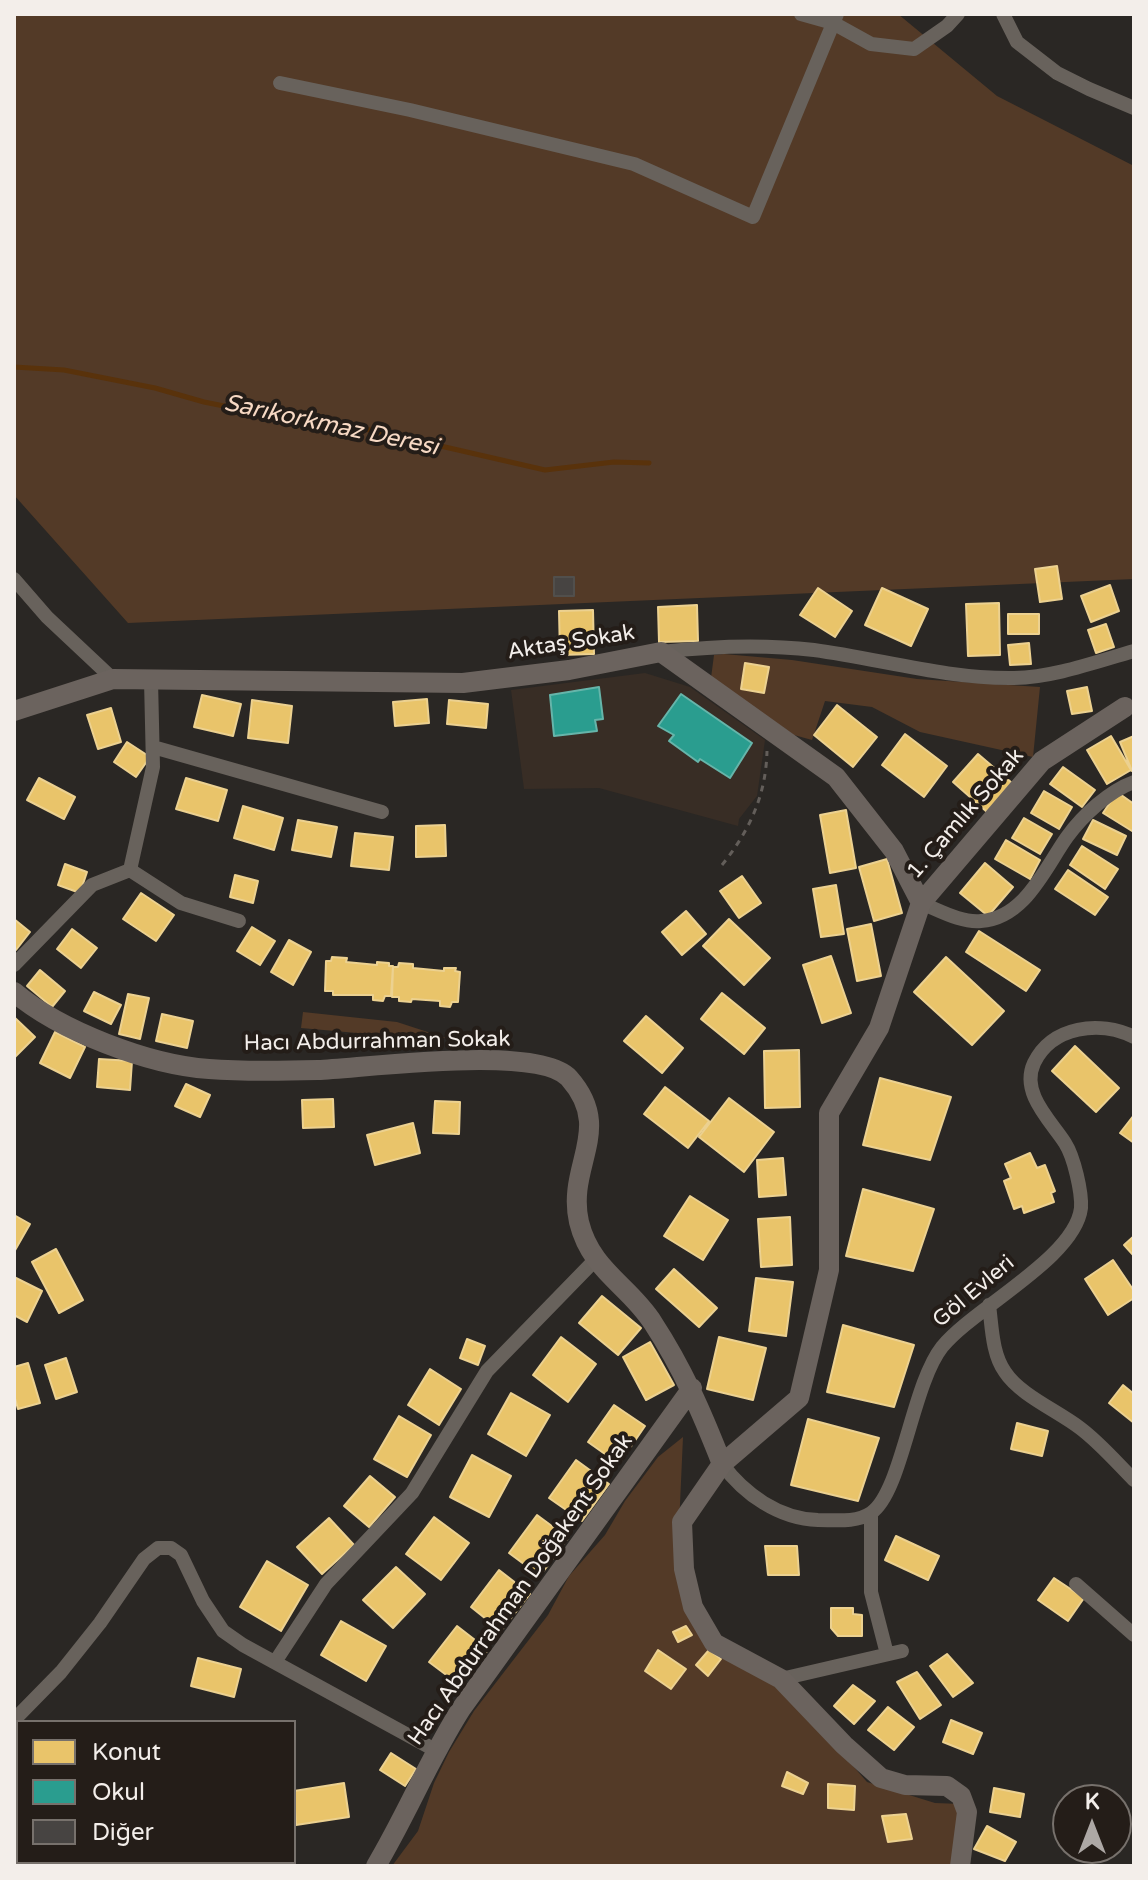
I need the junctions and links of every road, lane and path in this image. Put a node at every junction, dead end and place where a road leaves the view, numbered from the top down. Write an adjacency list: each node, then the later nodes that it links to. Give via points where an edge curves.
1 (801, 14): 4 (street)
2 (958, 14): 4 (street, via 914,49 871,44)
3 (1003, 14): 6 (street, via 1017,42 1057,73)
4 (835, 18): 5 (street, via 753,217 634,164)
5 (280, 83)
6 (1134, 108)
7 (14, 579): 10 (street)
8 (1134, 651): 9 (street, Aktaş Sokak, via 1016,678 947,675 813,650 718,646)
9 (661, 652): 11 (street, Aktaş Sokak, via 463,683); 21 (street, via 836,777 894,851)
10 (113, 679): 11 (street, Aktaş Sokak); 13 (street, Aktaş Sokak)
11 (151, 680): 15 (street)
12 (1125, 707): 21 (street, 1. Çamlık Sokak, via 1042,761)
13 (14, 711)
14 (768, 739): 19 (path, via 767,776 758,807)
15 (153, 747): 18 (street); 20 (street)
16 (1127, 785): 17 (street); 21 (street, via 1068,835 1042,879 1011,911 981,921)
17 (1134, 799)
18 (382, 812)
19 (722, 865)
20 (130, 870): 22 (street, via 181,903); 23 (street, via 92,885)
21 (921, 903): 29 (street, 1. Çamlık Sokak, via 879,1028 829,1113 829,1270 799,1398)
22 (239, 921)
23 (14, 965)
24 (15, 995): 26 (street, Hacı Abdurrahman Sokak, via 89,1037 165,1064 320,1070 404,1061 516,1061 567,1075 591,1118 576,1195)
25 (1134, 1037): 27 (street, Göl Evleri, via 1100,1028 1070,1031 1050,1040 1033,1065 1032,1090 1067,1146 1081,1207 1075,1226 1051,1256)
26 (595, 1260): 28 (street, Hacı Abdurrahman Sokak, via 651,1319); 34 (street, via 487,1371 412,1493 326,1584)
27 (989, 1305): 30 (street, via 1004,1372 1023,1391 1084,1431); 31 (street, Göl Evleri, via 941,1349 919,1392 888,1493)
28 (692, 1388): 29 (street, Hacı Abdurrahman Sokak); 37 (street, Hacı Abdurrahman Doğakent Sokak)
29 (722, 1464): 31 (street, via 739,1486 765,1504 809,1520 846,1521); 35 (street, via 682,1522 684,1569 693,1607 714,1643)
30 (1134, 1480)
31 (871, 1513): 35 (street, via 871,1592 894,1653)
32 (1076, 1584): 33 (street)
33 (1134, 1635)
34 (275, 1662): 36 (street, via 223,1631 181,1555 158,1548 144,1559 61,1672); 37 (street)
35 (781, 1679): 39 (street, via 881,1778 905,1785 947,1786 961,1796 967,1812)
36 (14, 1720)
37 (435, 1750): 38 (street, Hacı Abdurrahman Doğakent Sokak)
38 (376, 1866)
39 (960, 1866)

